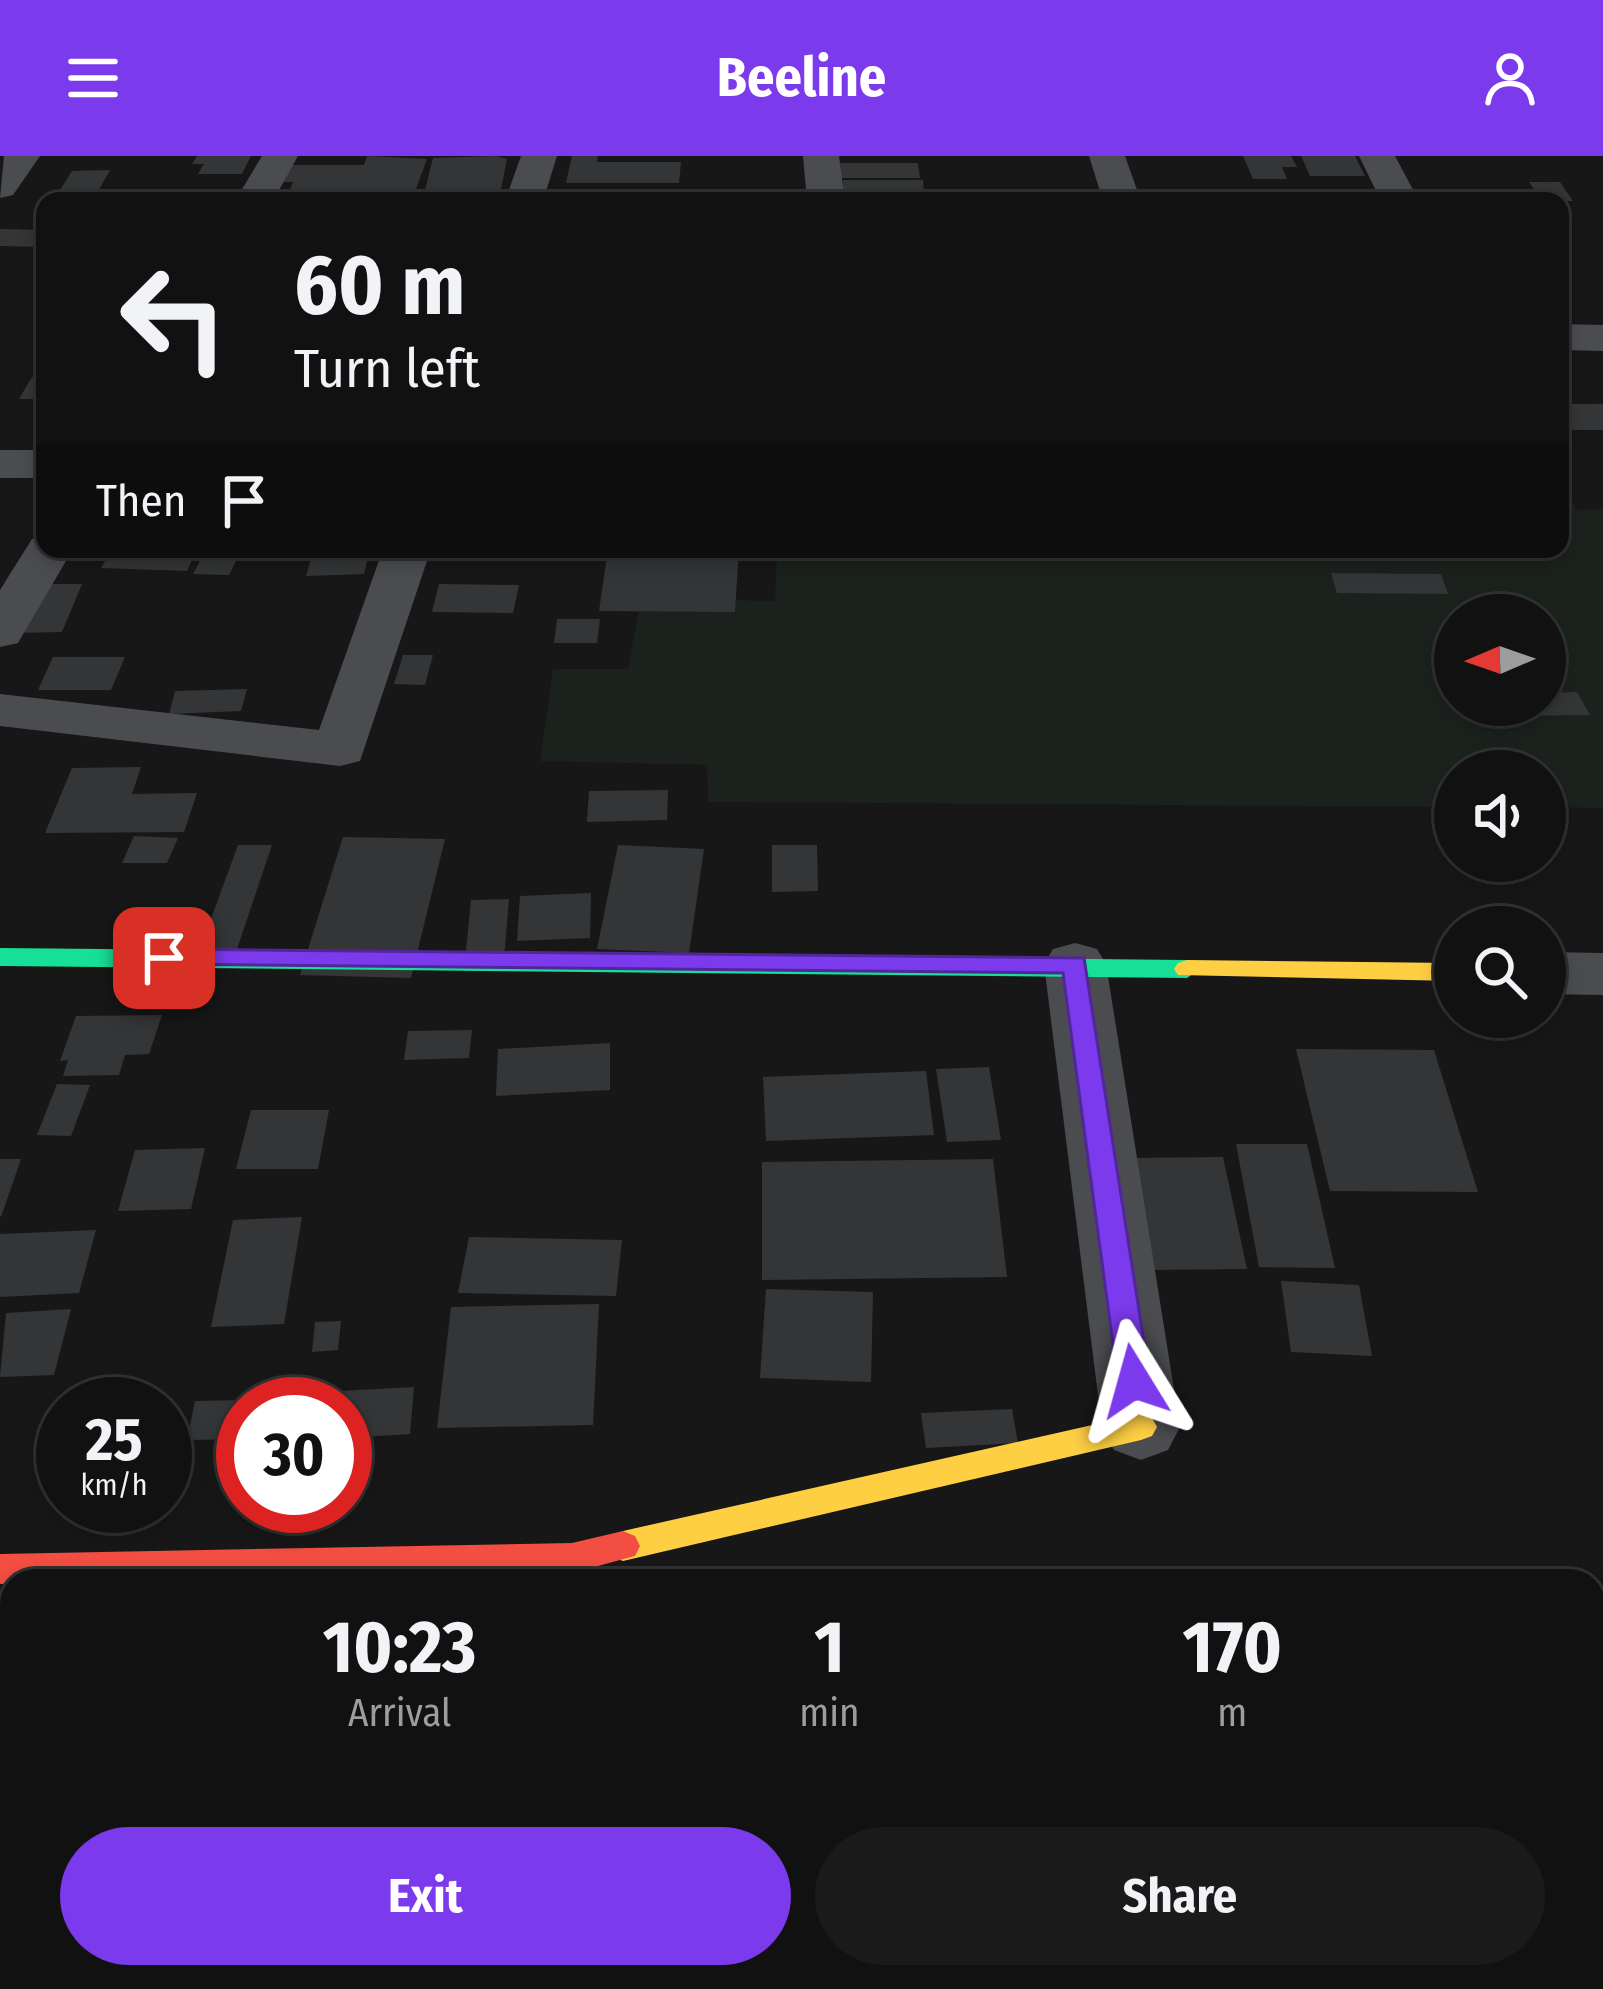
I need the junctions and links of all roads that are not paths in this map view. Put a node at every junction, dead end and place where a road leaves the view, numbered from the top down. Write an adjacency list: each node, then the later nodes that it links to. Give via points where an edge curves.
1 (22, 156): 7 (street)
2 (280, 156): 8 (street)
3 (538, 156): 9 (street)
4 (821, 156): 10 (street)
5 (1107, 156): 11 (street)
6 (1376, 156): 12 (street)
7 (0, 187)
8 (259, 192)
9 (527, 192)
10 (825, 192)
11 (1119, 192)
12 (1395, 192)
13 (1569, 337): 14 (street)
14 (1603, 338)
15 (0, 464): 16 (street)
16 (36, 464)
17 (44, 558): 19 (street)
18 (404, 558): 20 (street, via 340,749)
19 (0, 632)
20 (0, 710)
21 (0, 957): 22 (street)
22 (1075, 964): 23 (street); 26 (street)
23 (1434, 971)
24 (1566, 973): 25 (street)
25 (1603, 974)
26 (1141, 1427): 29 (street)
27 (0, 1568): 28 (street)
28 (297, 1569)
29 (598, 1569)

